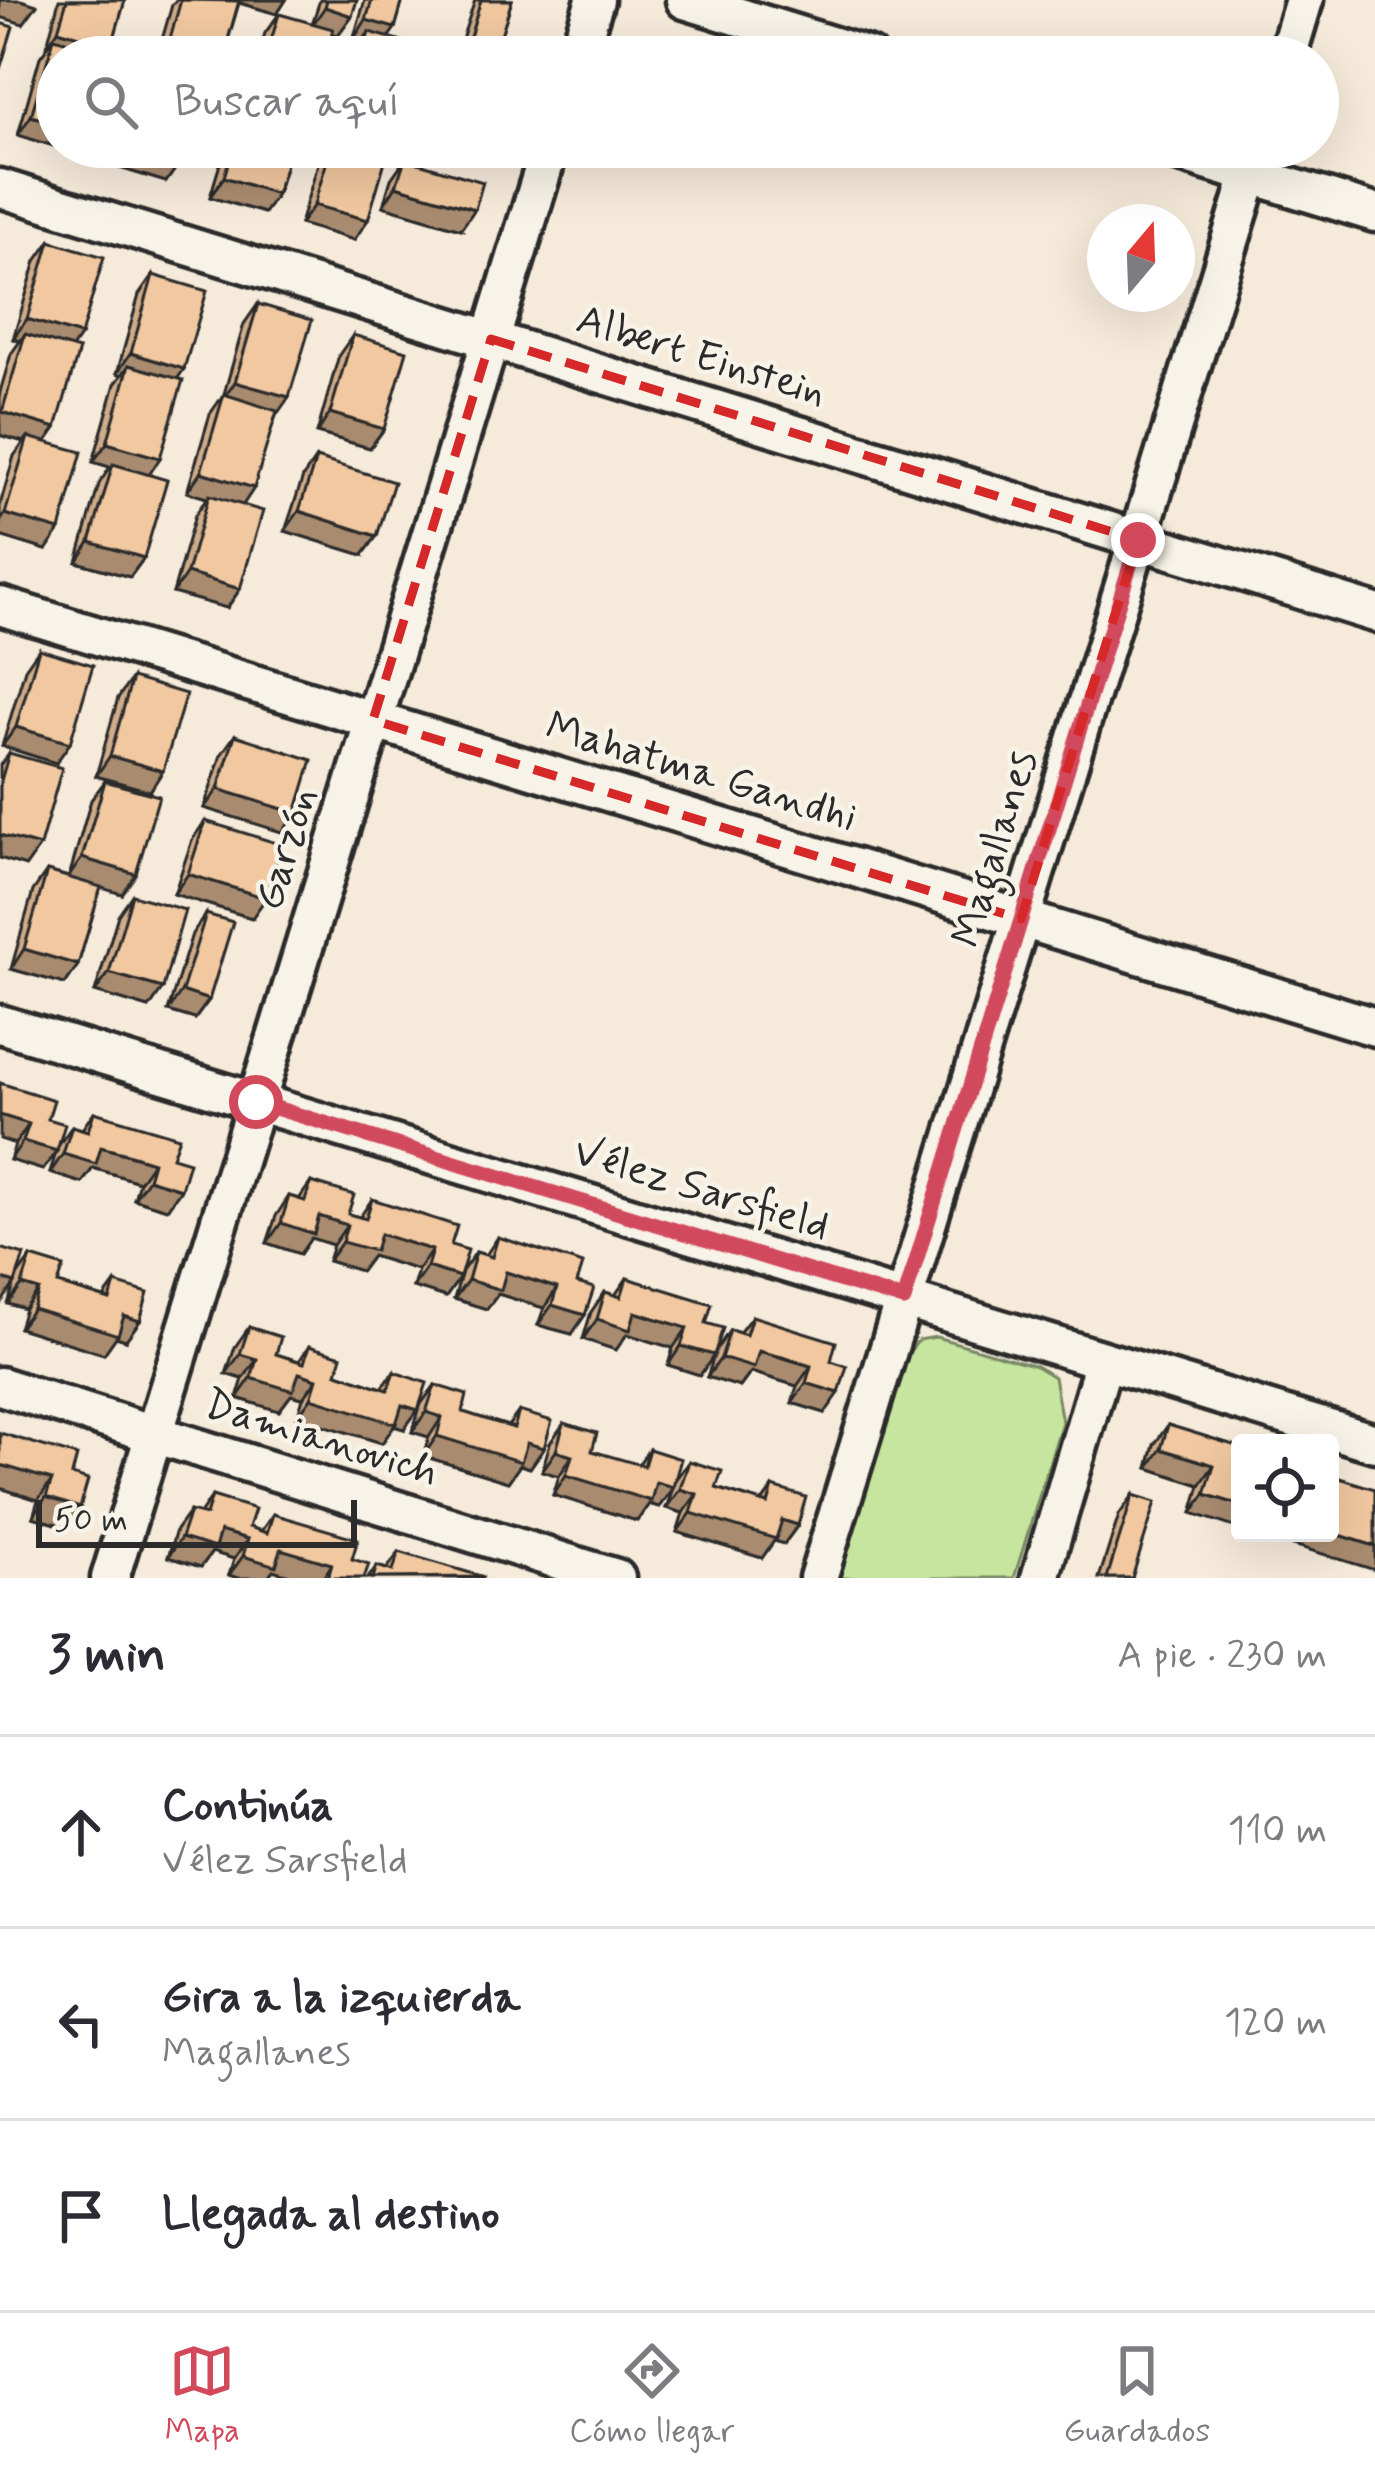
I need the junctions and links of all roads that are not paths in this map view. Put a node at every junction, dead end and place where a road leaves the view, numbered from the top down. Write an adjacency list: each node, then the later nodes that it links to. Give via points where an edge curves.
1 (595, 0): 4 (street)
2 (685, 0): 5 (street)
3 (1304, 0): 6 (street)
4 (584, 36)
5 (801, 36)
6 (1293, 36)
7 (544, 168): 12 (street, Garzón)
8 (1253, 168): 13 (street, Magallanes)
9 (1271, 168): 11 (street)
10 (0, 188): 12 (street, Albert Einstein)
11 (1375, 213)
12 (491, 339): 13 (street, Albert Einstein); 16 (street, Garzón)
13 (1138, 540): 15 (street, Albert Einstein); 17 (street, Magallanes)
14 (0, 606): 16 (street, Mahatma Gandhi)
15 (1375, 613)
16 (374, 720): 17 (street, Mahatma Gandhi); 20 (street, Garzón)
17 (1022, 919): 19 (street, Mahatma Gandhi); 21 (street, Magallanes)
18 (0, 1024): 20 (street, Vélez Sarsfield)
19 (1375, 1027)
20 (256, 1102): 21 (street, Vélez Sarsfield); 24 (street, Garzón)
21 (904, 1300): 22 (street, Vélez Sarsfield); 28 (street, Magallanes)
22 (1104, 1361): 25 (street, Vélez Sarsfield); 29 (street)
23 (0, 1386): 24 (street, Damianovich)
24 (154, 1434): 26 (street, Garzón); 27 (street, Damianovich)
25 (1375, 1444)
26 (110, 1578)
27 (616, 1578)
28 (818, 1578)
29 (1040, 1578)

